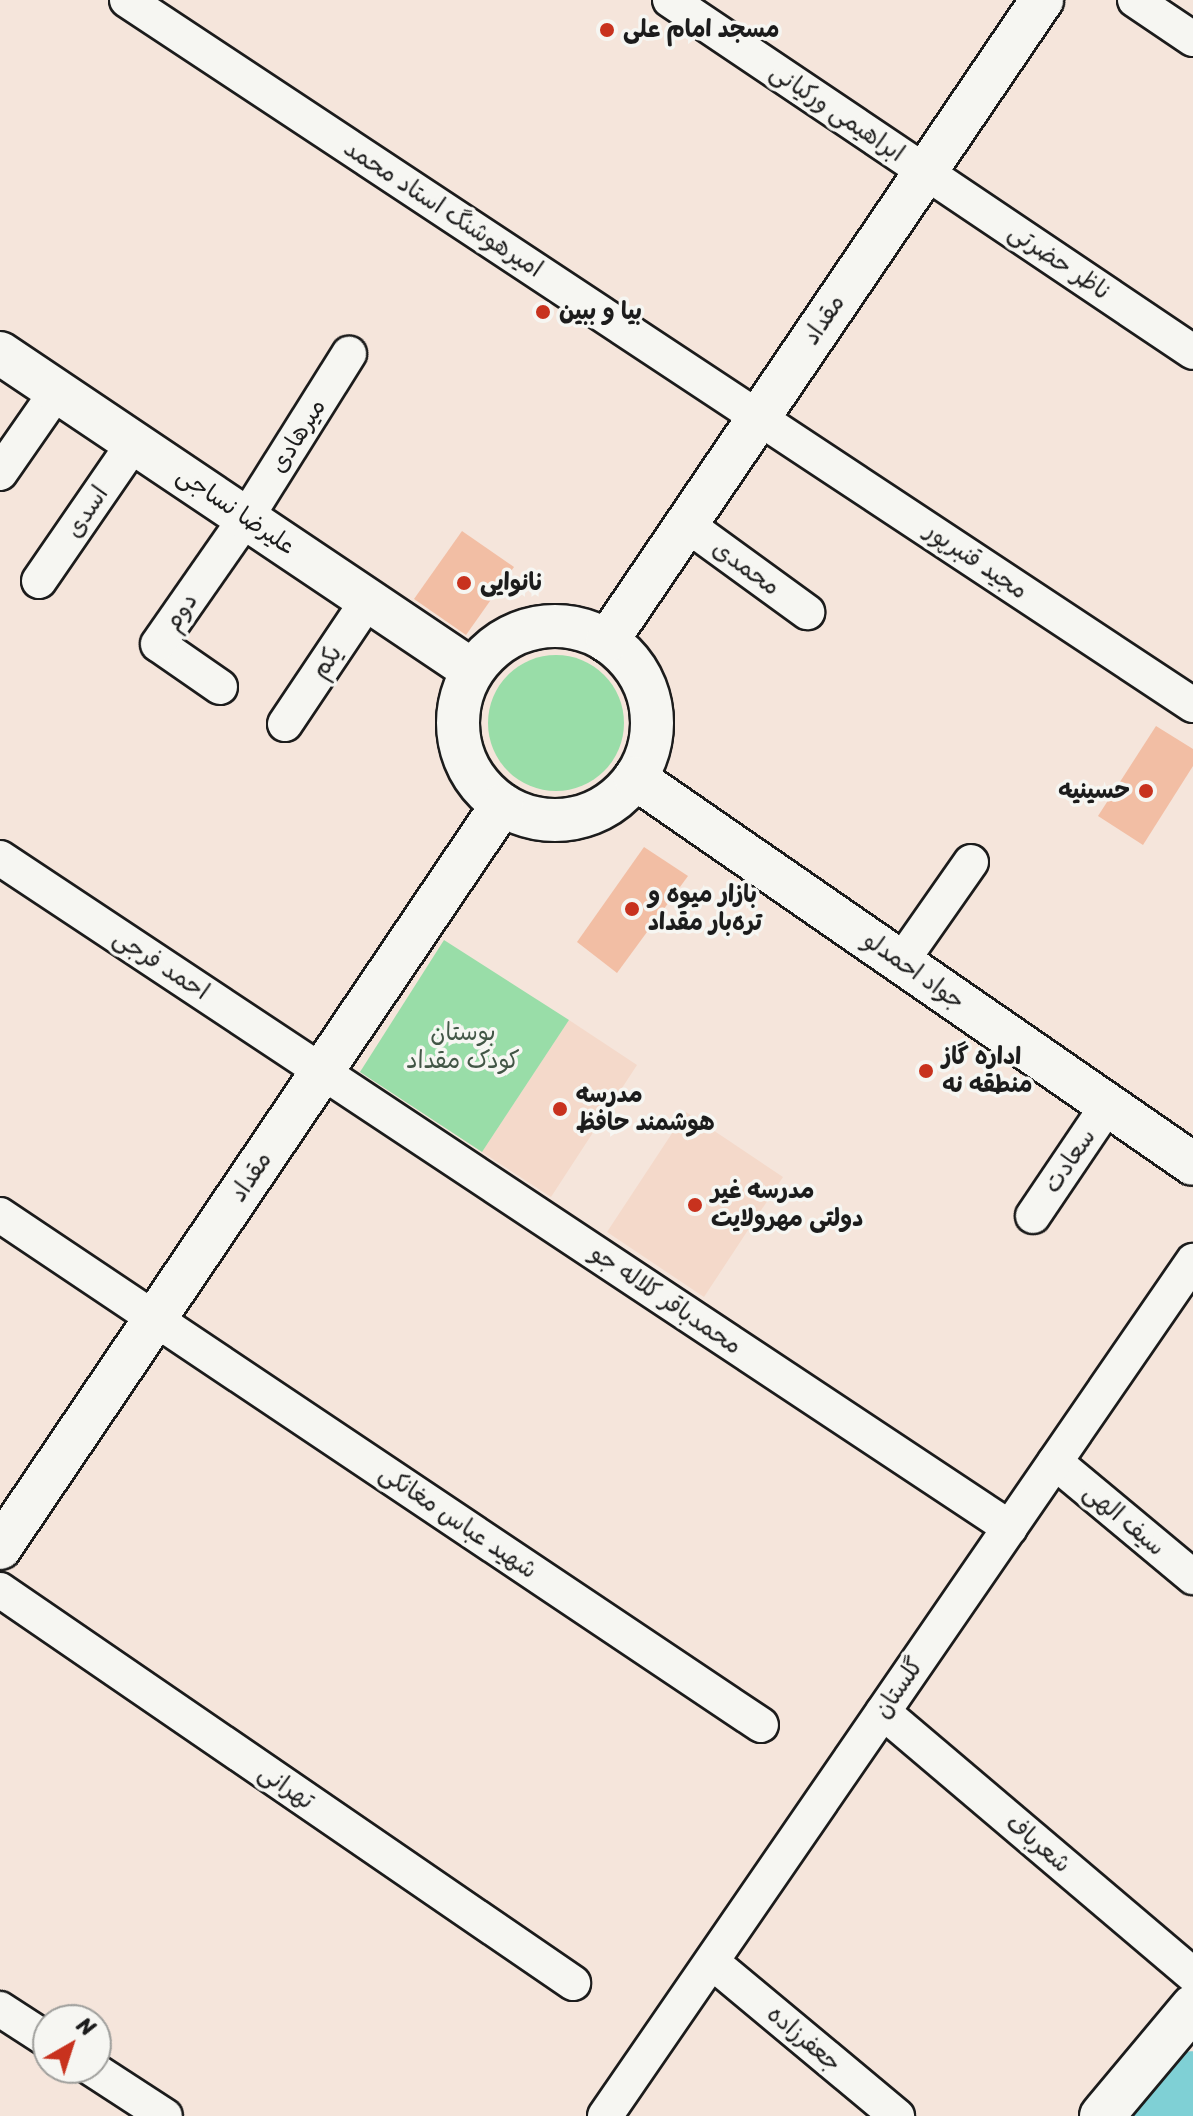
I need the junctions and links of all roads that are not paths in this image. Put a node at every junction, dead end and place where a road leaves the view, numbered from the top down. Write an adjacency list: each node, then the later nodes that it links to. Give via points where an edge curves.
1 (127, 0): 11 (street, امیرهوشنگ استاد محمد)
2 (670, 0): 6 (street, ابراهیمی ورکیانی)
3 (1042, 0): 6 (street, مقداد)
4 (1135, 0): 5 (street)
5 (1193, 39)
6 (925, 172): 7 (street, ناظر حضرتی); 11 (street, مقداد)
7 (1193, 352)
8 (0, 353): 10 (street, علیرضا نساجی)
9 (349, 354): 14 (street, میرهادی)
10 (57, 391): 12 (street, علیرضا نساجی); 13 (street)
11 (758, 418): 15 (street, مقداد); 22 (street, مجید قنبرپور)
12 (134, 443): 14 (street, علیرضا نساجی); 16 (street, اسدی)
13 (0, 473)
14 (246, 518): 17 (street, علیرضا نساجی); 21 (street, دوم, via 158,644)
15 (686, 524): 18 (street, محمدی); 19 (street, مقداد)
16 (39, 581)
17 (368, 600): 20 (street, علیرضا نساجی); 23 (street, یکم)
18 (807, 612)
19 (607, 641): 20 (street, via 579,629 534,629 493,647); 24 (street, via 631,662 646,689 652,719 649,751)
20 (472, 670): 25 (street, via 460,698 457,729 464,758 479,785)
21 (220, 687)
22 (1193, 705)
23 (285, 724)
24 (635, 778): 25 (street, via 615,801 589,815 560,821 530,818); 28 (street, جواد احمدلو)
25 (502, 805): 29 (street, مقداد)
26 (971, 862): 28 (street)
27 (4, 869): 29 (street, احمد فرجی)
28 (901, 962): 30 (street, جواد احمدلو)
29 (322, 1072): 35 (street, مقداد); 37 (street, محمدباقر کلاله جو)
30 (1108, 1105): 31 (street, جواد احمدلو); 33 (street, سعادت)
31 (1193, 1164)
32 (0, 1215): 35 (street, شهید عباس مغانکی)
33 (1033, 1216)
34 (1193, 1261): 36 (street, گلستان)
35 (155, 1319): 38 (street, مقداد); 42 (street, شهید عباس مغانکی)
36 (1055, 1462): 37 (street, گلستان); 39 (street, سیف الهی)
37 (1010, 1528): 41 (street, گلستان)
38 (0, 1548)
39 (1193, 1577)
40 (0, 1590): 45 (street, تهرانی)
41 (883, 1712): 43 (street, گلستان); 44 (street, شعرباف)
42 (761, 1725)
43 (712, 1962): 51 (street, گلستان); 52 (street, جعفرزاده)
44 (1193, 1975)
45 (573, 1983)
46 (1193, 2007): 53 (main road)
47 (0, 2009): 48 (street)
48 (32, 2030)
49 (112, 2082): 50 (street)
50 (165, 2116)
51 (605, 2116)
52 (897, 2116)
53 (1102, 2116)

